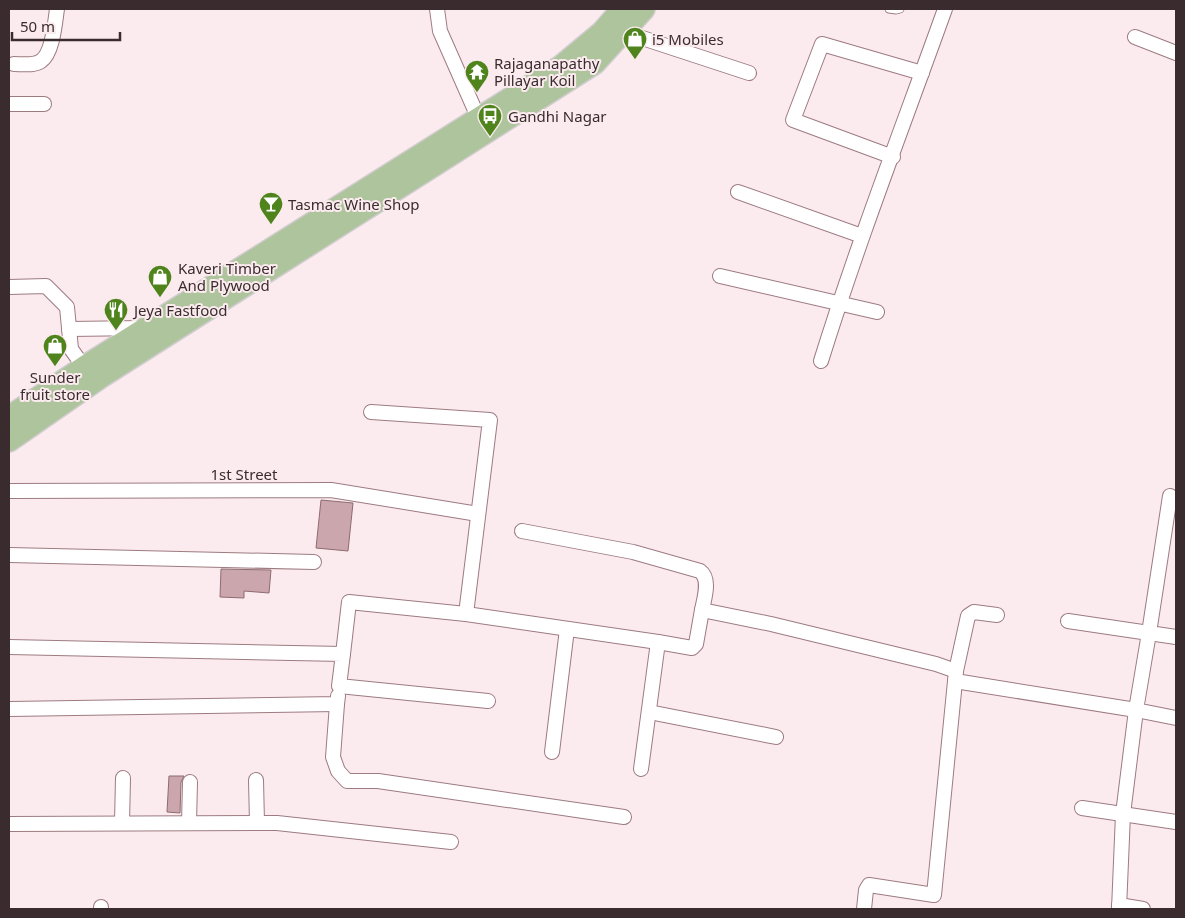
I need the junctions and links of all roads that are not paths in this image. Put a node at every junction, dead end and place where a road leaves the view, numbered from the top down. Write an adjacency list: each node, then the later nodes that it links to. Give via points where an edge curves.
1 (57, 9): 11 (street, via 49,52 42,61)
2 (437, 9): 16 (street, via 440,31)
3 (622, 9): 16 (main road, via 602,32 560,67)
4 (644, 9): 8 (main road)
5 (889, 9): 6 (lane)
6 (900, 9)
7 (945, 9): 13 (street)
8 (624, 32): 12 (street); 16 (main road, via 595,63)
9 (1135, 37): 10 (street)
10 (1176, 53)
11 (14, 64)
12 (749, 73)
13 (922, 74): 17 (street); 17 (street, via 822,44 793,120)
14 (9, 104): 15 (street)
15 (44, 104)
16 (483, 124): 25 (main road); 30 (main road)
17 (892, 157): 19 (street)
18 (738, 192): 19 (street)
19 (862, 236): 22 (street)
20 (720, 276): 22 (street)
21 (9, 287): 24 (street, via 46,286 67,307)
22 (839, 303): 23 (street); 26 (street)
23 (877, 312)
24 (69, 328): 25 (street); 27 (street, via 71,349)
25 (146, 328): 27 (main road)
26 (820, 361)
27 (84, 368): 29 (main road)
28 (371, 412): 33 (street, via 490,420)
29 (9, 418)
30 (9, 441)
31 (9, 490): 33 (street, 1st Street, via 331,490)
32 (1170, 496): 42 (street)
33 (478, 514): 38 (street)
34 (522, 531): 37 (street, via 633,552 700,571 706,580)
35 (9, 555): 36 (street)
36 (314, 562)
37 (702, 610): 44 (street, via 696,644 692,648); 47 (street, via 936,664)
38 (466, 614): 41 (street); 46 (street, via 349,602)
39 (997, 615): 47 (street, via 974,612 968,616)
40 (1068, 621): 42 (street)
41 (567, 628): 44 (street); 56 (street)
42 (1149, 633): 43 (street); 52 (street)
43 (1176, 637)
44 (658, 642): 53 (street)
45 (9, 647): 46 (street)
46 (342, 654): 48 (street)
47 (955, 676): 52 (street); 70 (street)
48 (339, 686): 49 (street); 50 (street)
49 (488, 701)
50 (337, 704): 51 (street); 63 (street, via 333,758 347,781 378,781)
51 (9, 709)
52 (1136, 710): 54 (street); 62 (street)
53 (649, 712): 55 (street); 57 (street)
54 (1176, 718)
55 (776, 737)
56 (552, 752)
57 (641, 769)
58 (123, 778): 65 (street)
59 (256, 780): 67 (street)
60 (190, 782): 66 (street)
61 (1082, 808): 62 (street)
62 (1123, 814): 64 (street); 71 (street)
63 (624, 817)
64 (1176, 822)
65 (122, 823): 66 (street); 68 (street)
66 (189, 823): 67 (street)
67 (257, 823): 69 (street)
68 (9, 824)
69 (451, 842)
70 (934, 895): 72 (street, via 869,885); 73 (street)
71 (1119, 907): 74 (street)
72 (864, 909)
73 (933, 909)
74 (1143, 909)

